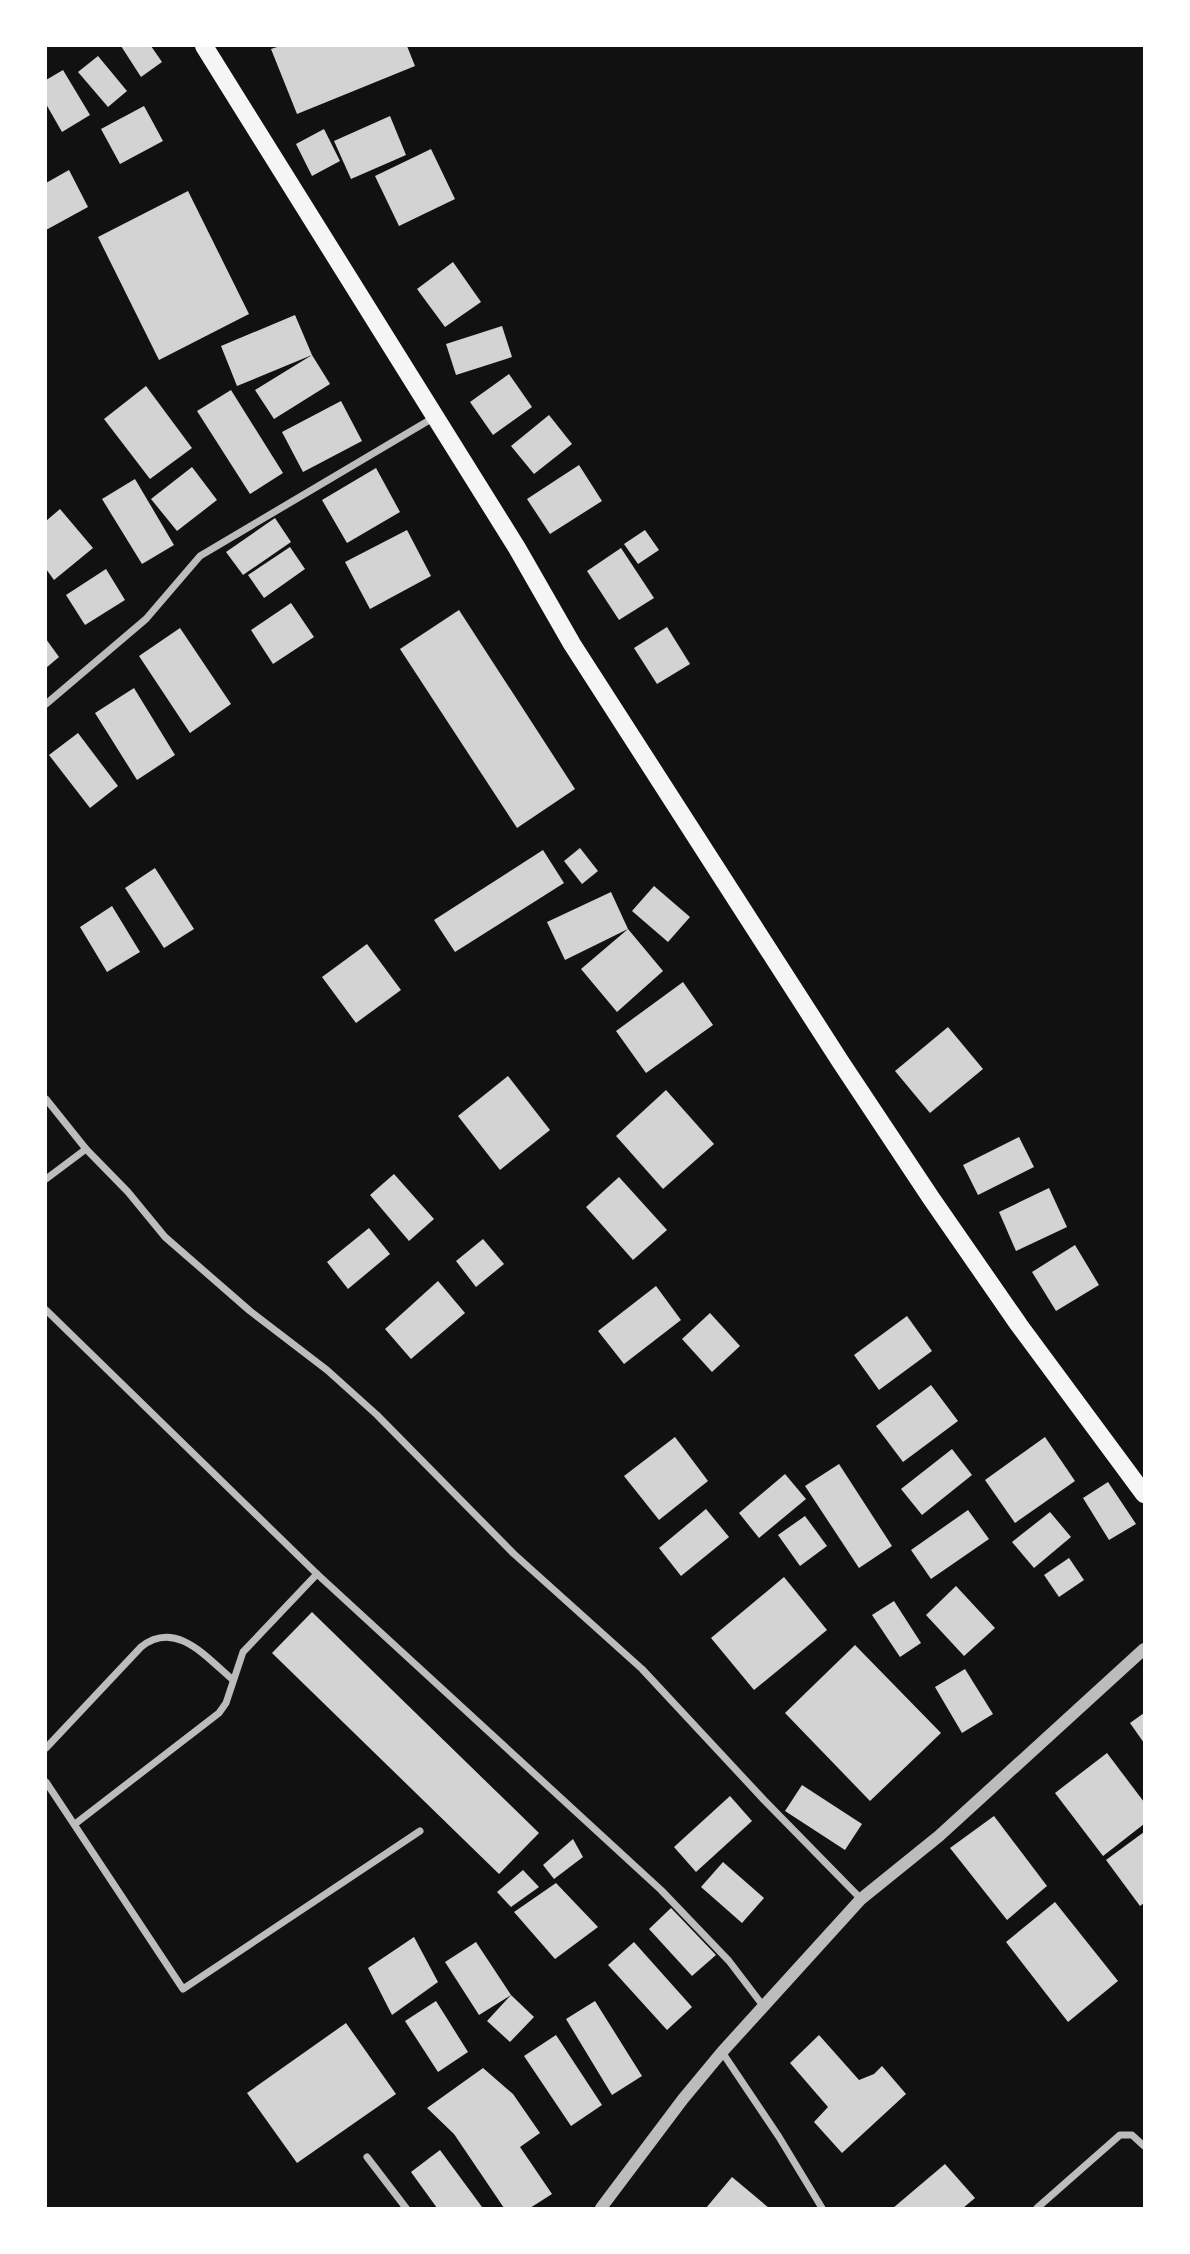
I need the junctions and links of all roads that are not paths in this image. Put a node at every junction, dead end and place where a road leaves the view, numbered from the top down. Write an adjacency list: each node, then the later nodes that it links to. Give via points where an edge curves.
1 (204, 46): 2 (main road)
2 (434, 417): 3 (street, via 200,556 146,619); 8 (main road, via 572,644 870,1107 1019,1325)
3 (46, 704)
4 (46, 1099): 5 (street)
5 (86, 1149): 6 (street); 16 (street, via 165,1237 377,1415 514,1554 642,1669)
6 (46, 1180)
7 (46, 1310): 9 (street)
8 (1144, 1494)
9 (317, 1574): 11 (street, via 243,1652); 17 (street, via 661,1890 729,1961)
10 (1144, 1649): 16 (street, via 939,1836)
11 (233, 1680): 12 (street, via 181,1639 155,1639 141,1647); 14 (street, via 226,1703 215,1717)
12 (46, 1748)
13 (46, 1782): 14 (street)
14 (75, 1824): 15 (street, via 183,1989)
15 (420, 1831)
16 (861, 1899): 17 (street)
17 (764, 2007): 18 (street)
18 (722, 2052): 22 (street); 23 (street)
19 (1144, 2146): 24 (street, via 1132,2135 1120,2136)
20 (367, 2157): 21 (street)
21 (406, 2208)
22 (601, 2208)
23 (822, 2208)
24 (1037, 2208)

